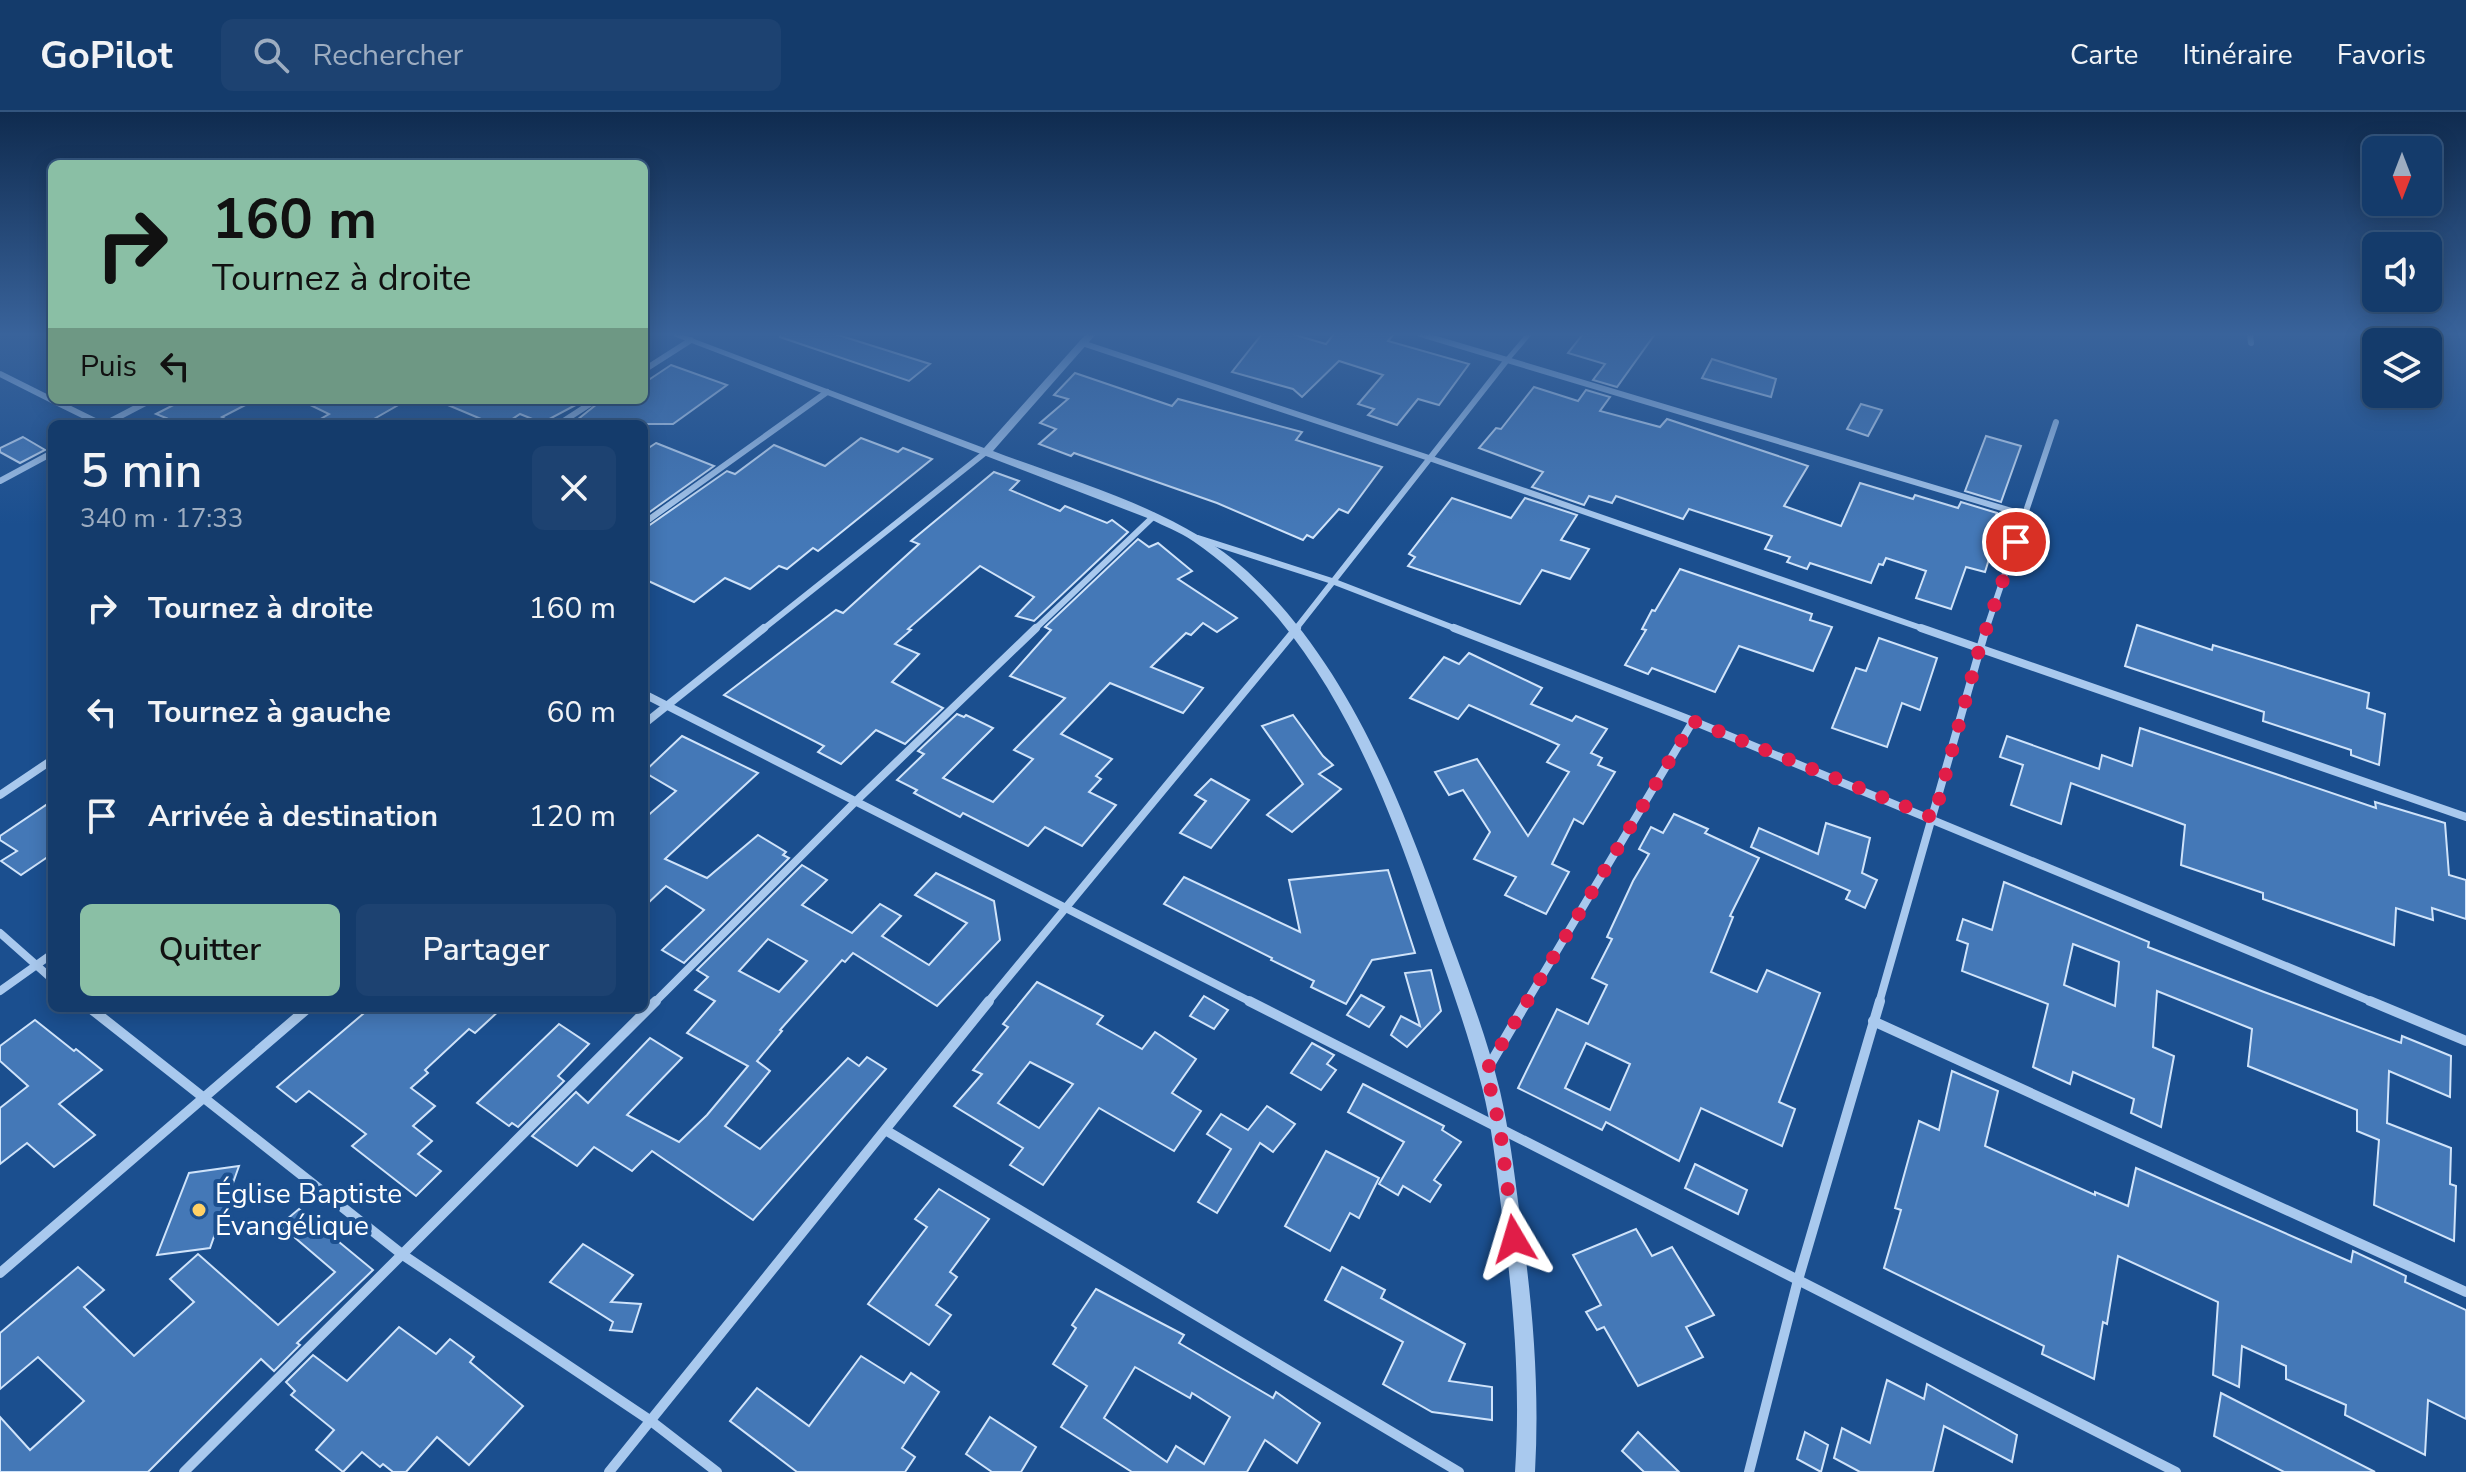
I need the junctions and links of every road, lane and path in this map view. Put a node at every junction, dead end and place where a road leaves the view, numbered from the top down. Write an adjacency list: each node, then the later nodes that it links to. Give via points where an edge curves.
1 (819, 397): 20 (street)
2 (841, 397): 14 (street)
3 (1034, 397): 14 (street)
4 (1246, 397): 16 (street)
5 (1479, 397): 16 (street)
6 (1632, 397): 18 (street)
7 (60, 404): 10 (street)
8 (143, 404): 11 (street)
9 (590, 404): 12 (street)
10 (94, 420)
11 (111, 420)
12 (565, 420)
13 (2056, 422): 18 (street)
14 (986, 452): 19 (street); 26 (street)
15 (48, 455): 17 (street)
16 (1432, 459): 22 (street); 24 (street)
17 (0, 481)
18 (2025, 515): 24 (street)
19 (1154, 516): 21 (street); 31 (street)
20 (648, 520)
21 (1197, 538): 22 (street); 23 (street, via 1237,571)
22 (1332, 581): 23 (street); 28 (street)
23 (1294, 632): 34 (street); 46 (street, via 1333,689 1385,789)
24 (1979, 650): 32 (street); 33 (street)
25 (648, 696): 26 (street)
26 (666, 706): 27 (street); 31 (street)
27 (648, 721)
28 (1693, 721): 33 (street); 46 (street)
29 (48, 763): 30 (street)
30 (0, 795)
31 (855, 802): 34 (street); 40 (street)
32 (2466, 817)
33 (1934, 818): 44 (street); 45 (street)
34 (1065, 907): 48 (street); 49 (street)
35 (0, 933): 37 (street)
36 (48, 957): 37 (street)
37 (35, 966): 38 (street); 39 (street)
38 (48, 976)
39 (0, 991)
40 (648, 1009)
41 (95, 1012): 47 (street)
42 (303, 1012): 47 (street)
43 (645, 1012): 50 (street)
44 (1873, 1021): 52 (street); 53 (street)
45 (2466, 1041)
46 (1486, 1071): 48 (street)
47 (204, 1096): 50 (street); 51 (street)
48 (1500, 1128): 52 (street); 59 (street, via 1527,1337)
49 (887, 1131): 54 (street); 58 (street)
50 (403, 1255): 54 (street); 55 (street)
51 (0, 1273)
52 (1798, 1280): 60 (street); 61 (street)
53 (2466, 1292)
54 (651, 1421): 56 (street); 57 (street)
55 (184, 1472)
56 (609, 1472)
57 (717, 1472)
58 (1459, 1472)
59 (1525, 1472)
60 (1749, 1472)
61 (2176, 1472)

